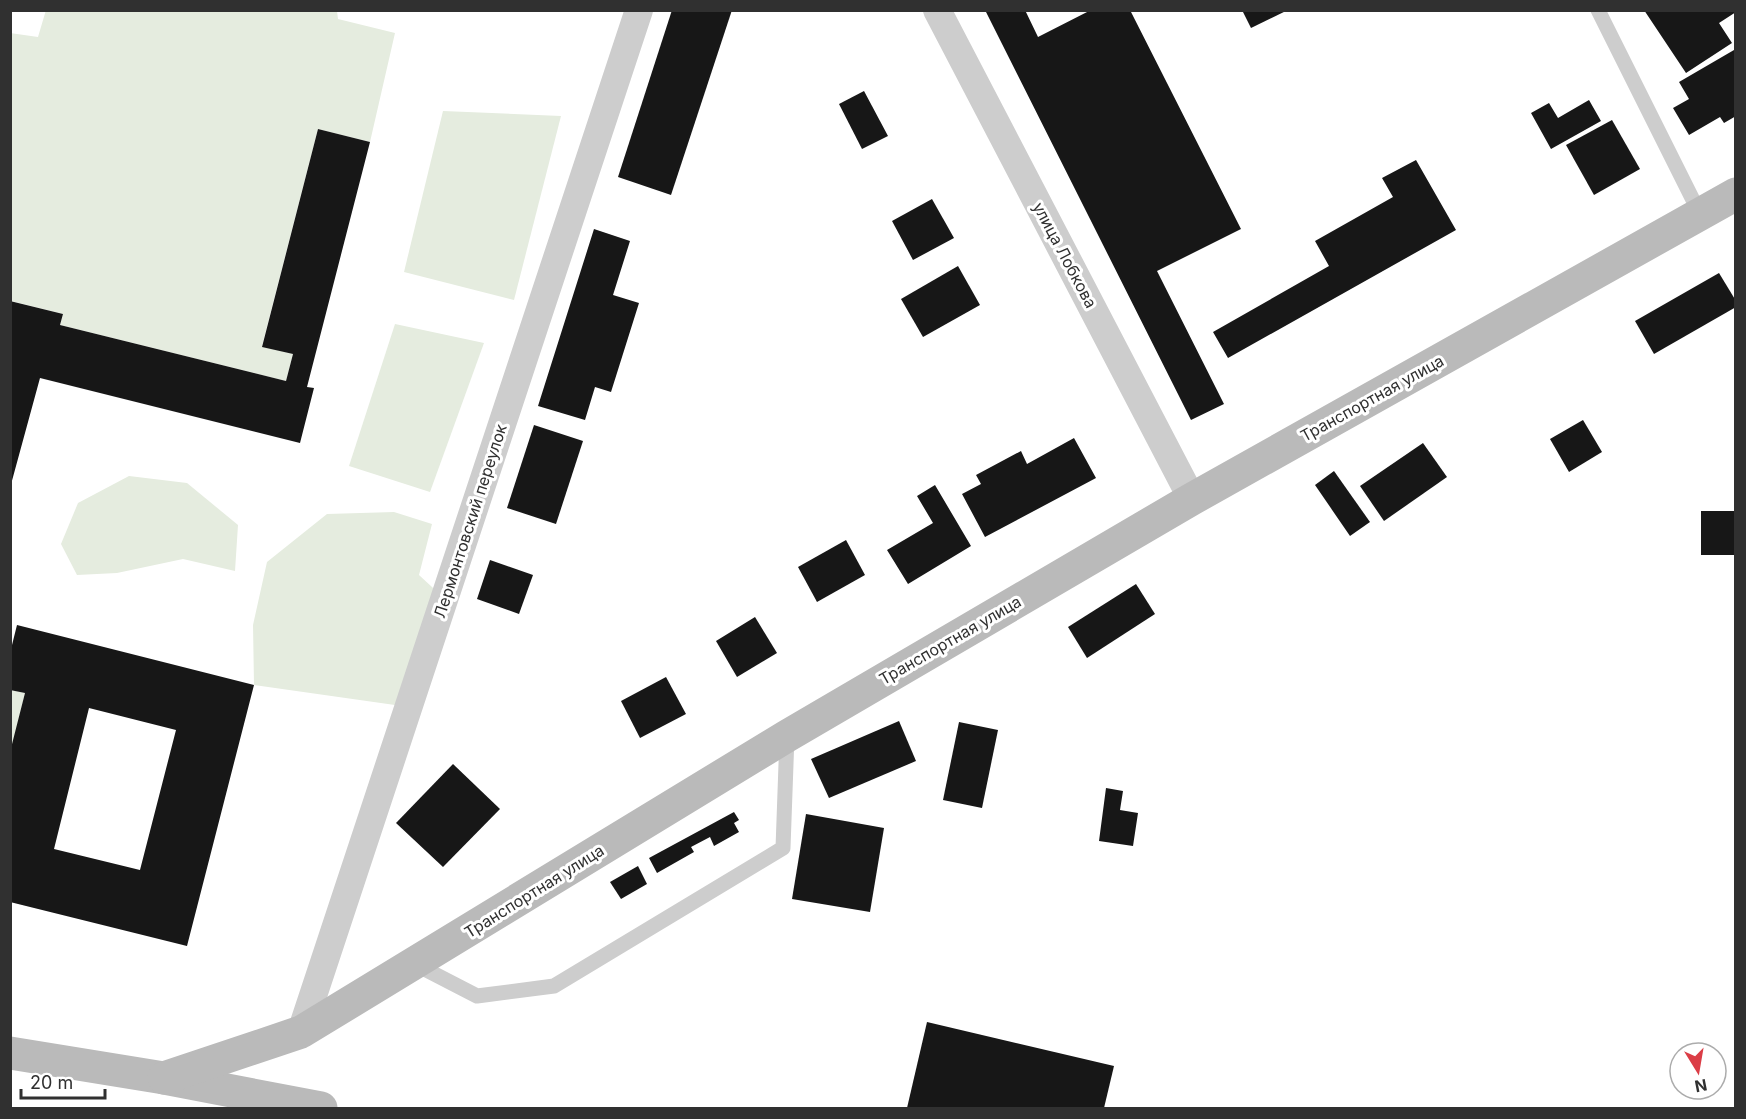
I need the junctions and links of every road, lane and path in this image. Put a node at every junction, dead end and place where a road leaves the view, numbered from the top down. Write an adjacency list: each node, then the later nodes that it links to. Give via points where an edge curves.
1 (639, 10): 9 (street, Лермонтовский переулок)
2 (938, 10): 6 (street, улица Лобкова)
3 (1598, 10): 5 (lane)
4 (1736, 194): 5 (main road, Транспортная улица)
5 (1700, 214): 6 (main road, Транспортная улица)
6 (1192, 499): 7 (main road, Транспортная улица)
7 (787, 736): 8 (main road, Транспортная улица); 8 (lane, via 783,848 554,986 477,996)
8 (415, 964): 9 (main road, Транспортная улица)
9 (302, 1032): 11 (main road, Транспортная улица)
10 (10, 1053): 11 (main road)
11 (164, 1078): 12 (main road)
12 (321, 1108)

